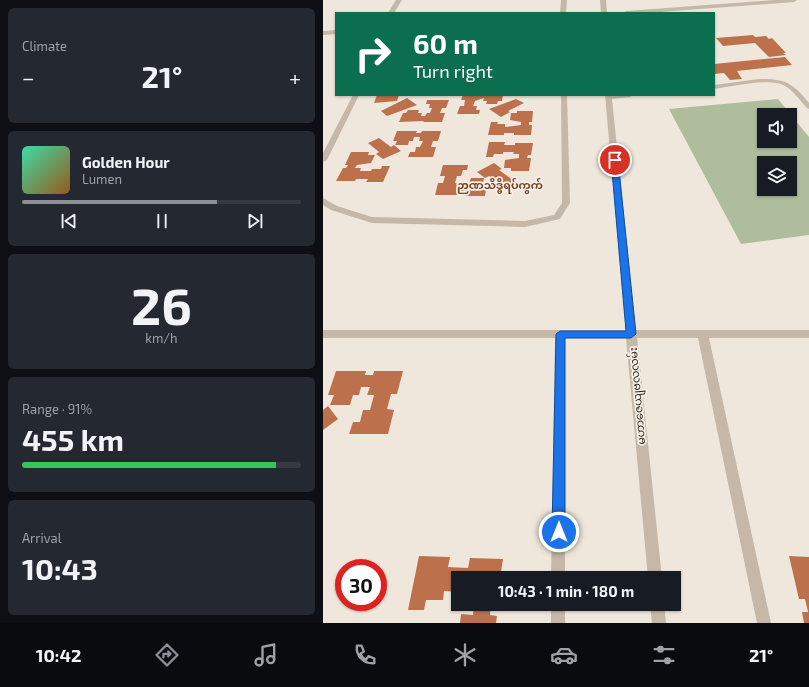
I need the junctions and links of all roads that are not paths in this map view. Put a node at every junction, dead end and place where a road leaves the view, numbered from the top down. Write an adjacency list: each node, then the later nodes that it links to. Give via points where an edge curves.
1 (399, 0): 5 (street)
2 (564, 0): 6 (street)
3 (603, 0): 7 (street)
4 (794, 0): 8 (street)
5 (392, 12)
6 (563, 12)
7 (604, 12)
8 (639, 12)
9 (335, 32): 10 (street)
10 (323, 33)
11 (715, 87): 15 (street, via 783,82)
12 (355, 96): 16 (street)
13 (564, 96): 17 (street, via 566,203 557,217 525,224 372,220)
14 (608, 96): 20 (street, မဟာဇေယျဗလလမ်း)
15 (809, 107)
16 (323, 160)
17 (323, 202)
18 (323, 334): 19 (street)
19 (560, 334): 20 (street); 23 (street)
20 (631, 334): 21 (street); 24 (street, မဟာဇေယျဗလလမ်း)
21 (703, 334): 22 (street); 29 (street)
22 (809, 334)
23 (558, 571)
24 (654, 571)
25 (558, 611): 27 (street)
26 (658, 611): 28 (street)
27 (558, 623)
28 (659, 623)
29 (764, 623)

